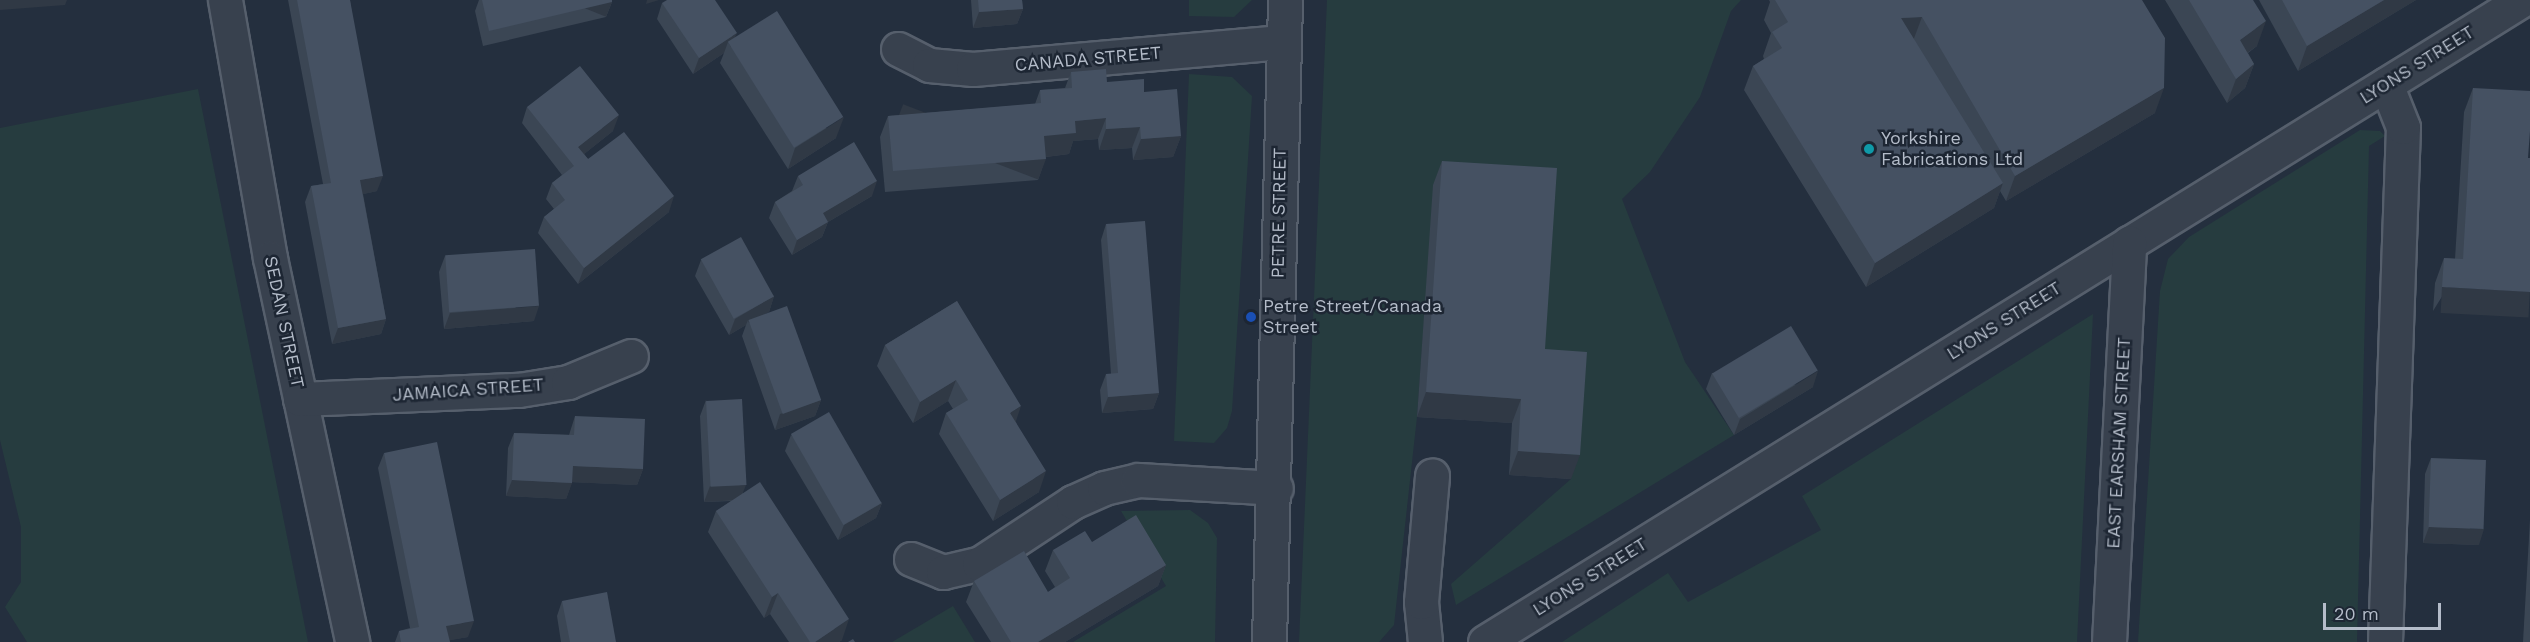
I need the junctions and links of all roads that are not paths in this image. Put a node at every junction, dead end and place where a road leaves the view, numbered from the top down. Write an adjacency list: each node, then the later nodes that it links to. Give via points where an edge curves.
1 (225, 0): 9 (street, SEDAN STREET, via 270,258)
2 (1285, 0): 4 (street, PETRE STREET)
3 (2522, 0): 6 (street, LYONS STREET)
4 (1282, 42): 5 (street, CANADA STREET, via 973,69 929,64); 11 (street, PETRE STREET)
5 (898, 50)
6 (2386, 84): 7 (street, LYONS STREET); 18 (street, via 2403,127)
7 (2129, 243): 16 (street, LYONS STREET); 17 (street, EAST EARSHAM STREET)
8 (631, 356): 9 (street, JAMAICA STREET, via 568,382 519,390)
9 (300, 399): 13 (street, SEDAN STREET)
10 (1432, 476): 15 (street, via 1421,602)
11 (1276, 488): 12 (street, via 1138,480 1104,488 1073,502 979,564 943,572); 14 (street, PETRE STREET)
12 (910, 559)
13 (352, 642)
14 (1269, 642)
15 (1425, 642)
16 (1485, 642)
17 (2109, 642)
18 (2385, 642)

